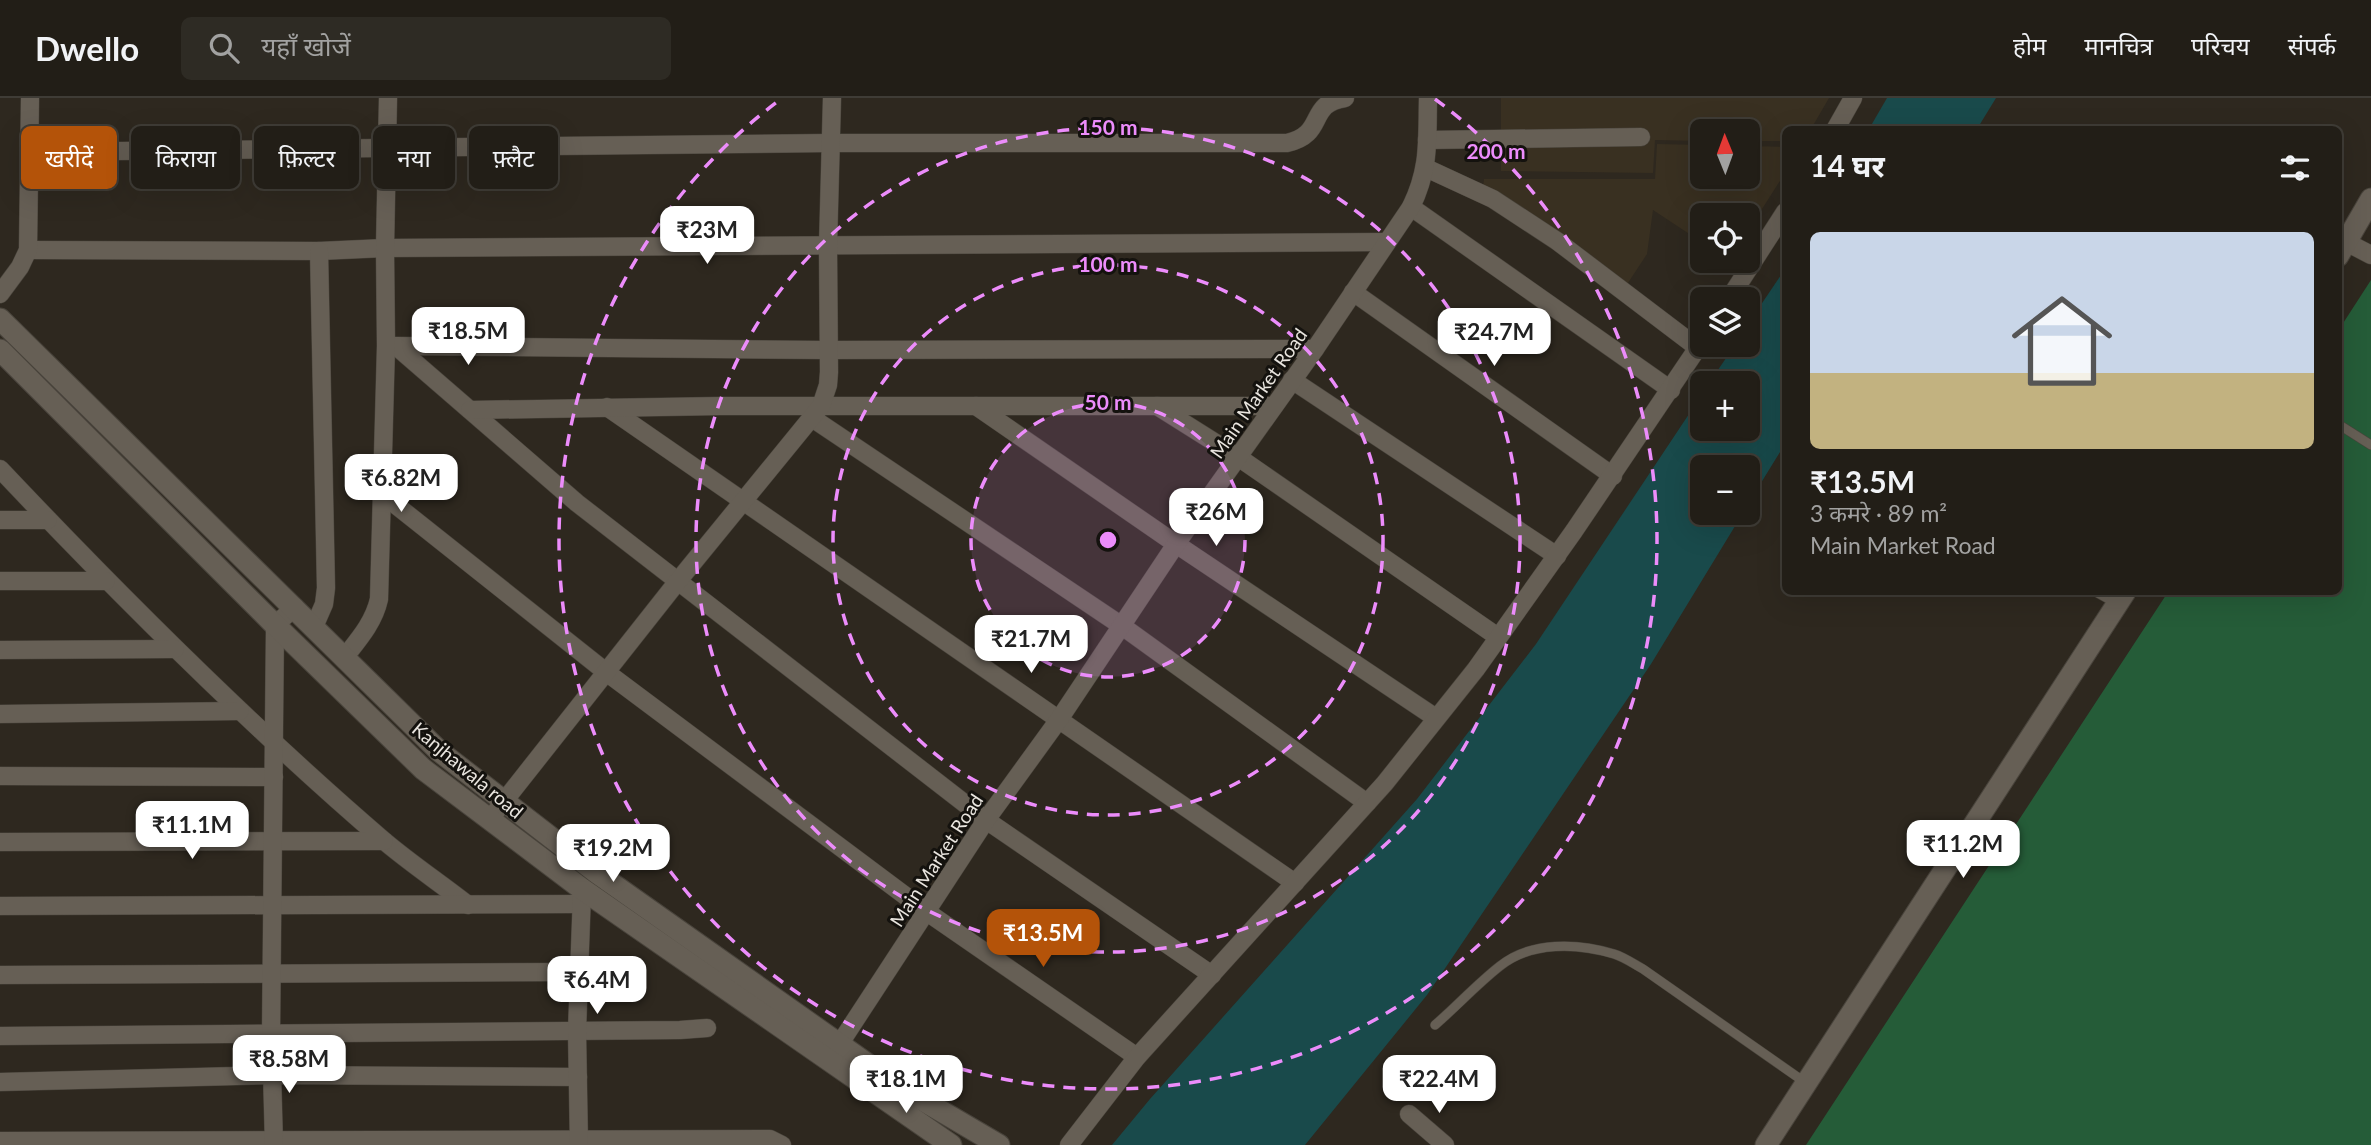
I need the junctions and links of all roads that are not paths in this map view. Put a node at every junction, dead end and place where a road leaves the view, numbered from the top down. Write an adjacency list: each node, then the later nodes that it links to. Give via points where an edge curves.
1 (30, 98): 7 (street)
2 (388, 98): 8 (street)
3 (832, 98): 12 (street)
4 (1345, 98): 12 (street, via 1323,107 1302,140 1287,143)
5 (1428, 98): 11 (street, Main Market Road)
6 (1853, 98): 9 (street)
7 (29, 126)
8 (388, 126)
9 (1837, 126)
10 (1641, 137): 11 (street)
11 (1427, 140): 16 (street, Main Market Road)
12 (830, 143): 13 (street); 23 (street)
13 (455, 148)
14 (373, 149): 15 (street)
15 (117, 151)
16 (1426, 168): 20 (street, Main Market Road); 33 (street, via 1493,199)
17 (29, 189): 26 (street)
18 (387, 189): 24 (street)
19 (2371, 200): 25 (main road)
20 (1411, 207): 22 (street, Main Market Road); 40 (street)
21 (1782, 217): 29 (street)
22 (1387, 242): 23 (street); 30 (street, Main Market Road)
23 (828, 246): 24 (street); 37 (street)
24 (385, 248): 27 (street); 34 (street)
25 (2342, 249): 28 (street)
26 (28, 250): 27 (street); 31 (street)
27 (319, 251): 64 (street, via 326,588)
28 (2371, 255)
29 (1737, 287)
30 (1353, 292): 35 (street, Main Market Road); 51 (street)
31 (0, 295)
32 (0, 319): 62 (main road, Kanjhawala road)
33 (1690, 337)
34 (391, 346): 37 (street); 45 (street); 52 (street)
35 (1315, 348): 37 (street); 39 (street, Main Market Road)
36 (0, 350): 63 (main road, Kanjhawala road)
37 (827, 350): 46 (street, via 828,385)
38 (1692, 357): 40 (street)
39 (1292, 380): 43 (street, Main Market Road); 57 (street)
40 (1671, 390): 51 (street)
41 (976, 406): 42 (street); 46 (street); 56 (street)
42 (1157, 406): 43 (street); 49 (street)
43 (1273, 406): 49 (street, Main Market Road)
44 (607, 407): 45 (street); 46 (street); 53 (street)
45 (470, 410): 60 (street, via 577,503)
46 (816, 412): 53 (street); 65 (street)
47 (2342, 427): 48 (lane)
48 (2371, 445)
49 (1238, 457): 56 (street, Main Market Road); 66 (street)
50 (0, 469): 55 (street)
51 (1613, 476): 57 (street)
52 (382, 494): 69 (street, via 377,606); 70 (street)
53 (743, 502): 60 (street); 74 (street)
54 (0, 520): 55 (street)
55 (48, 520): 59 (street)
56 (1176, 544): 65 (street, Main Market Road); 73 (street)
57 (1557, 556): 66 (street)
58 (0, 581): 59 (street)
59 (106, 581): 67 (street)
60 (678, 581): 70 (street); 81 (street)
61 (2121, 598): 105 (main road)
62 (295, 607): 63 (street); 64 (main road, Kanjhawala road)
63 (275, 625): 75 (street); 80 (main road, Kanjhawala road, via 423,769)
64 (314, 626): 69 (main road, Kanjhawala road)
65 (1122, 626): 74 (street, Main Market Road); 79 (street)
66 (1498, 638): 73 (street)
67 (175, 649): 68 (street); 71 (street)
68 (0, 650)
69 (344, 658): 78 (main road, Kanjhawala road, via 439,751)
70 (606, 672): 78 (street); 90 (street)
71 (240, 712): 72 (street); 75 (street)
72 (0, 714)
73 (1437, 718): 79 (street)
74 (1060, 719): 81 (street, Main Market Road); 85 (street)
75 (274, 741): 77 (street); 83 (street)
76 (0, 776): 77 (street)
77 (274, 777): 82 (street)
78 (504, 801): 80 (street); 100 (main road, Kanjhawala road)
79 (1367, 803): 85 (street)
80 (490, 819): 86 (main road, Kanjhawala road)
81 (986, 820): 90 (street, Main Market Road); 94 (street)
82 (272, 841): 83 (street); 84 (street); 87 (street)
83 (384, 841): 88 (street)
84 (0, 842)
85 (1295, 883): 94 (street)
86 (582, 896): 88 (street); 91 (street); 100 (main road, Kanjhawala road)
87 (272, 905): 88 (street); 89 (street); 93 (street)
88 (468, 905)
89 (0, 906)
90 (927, 912): 100 (street, Main Market Road); 101 (street)
91 (580, 972): 93 (street); 97 (street)
92 (0, 975): 93 (street)
93 (271, 975): 99 (street)
94 (1212, 975): 101 (street)
95 (1435, 1025): 105 (lane, via 1501,965 1523,953 1545,947 1592,948 1643,970)
96 (707, 1028): 97 (street)
97 (577, 1031): 99 (street); 103 (street)
98 (0, 1035): 99 (street)
99 (271, 1035): 102 (street)
100 (834, 1051): 111 (main road, Kanjhawala road); 112 (main road, Kanjhawala road)
101 (1137, 1057): 113 (street)
102 (273, 1075): 103 (street); 104 (street); 109 (street)
103 (578, 1077): 108 (street)
104 (0, 1082)
105 (1806, 1083): 115 (main road)
106 (1409, 1114): 114 (street)
107 (0, 1142): 109 (street)
108 (579, 1142): 109 (street); 110 (street, via 770,1139)
109 (274, 1143)
110 (782, 1145)
111 (951, 1145)
112 (999, 1145)
113 (1069, 1145)
114 (1445, 1145)
115 (1766, 1145)

